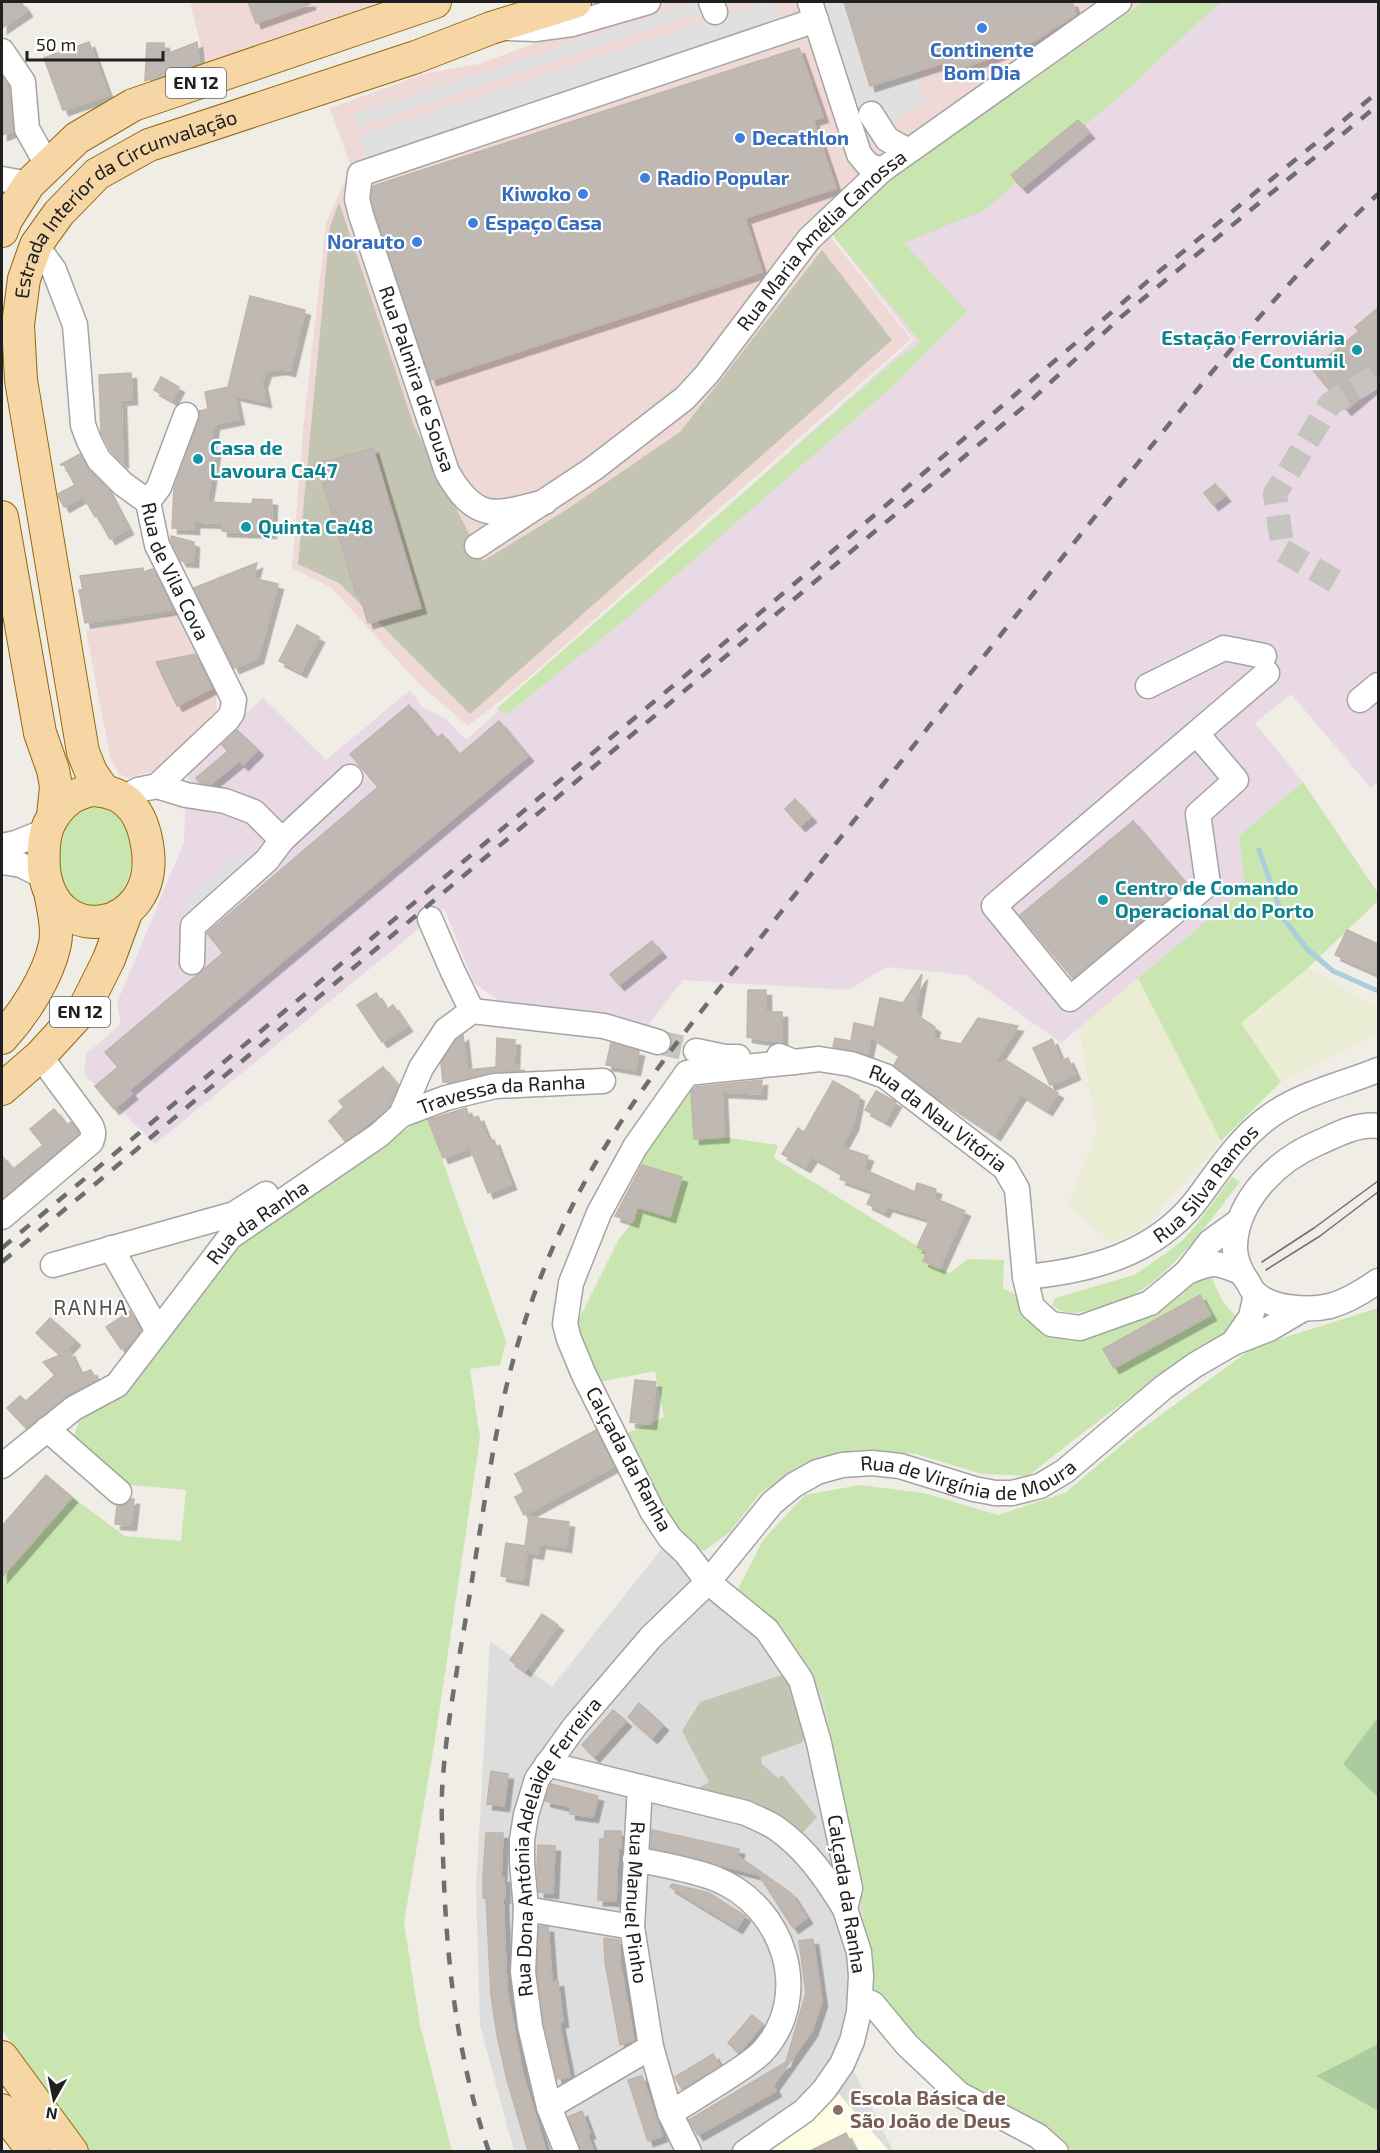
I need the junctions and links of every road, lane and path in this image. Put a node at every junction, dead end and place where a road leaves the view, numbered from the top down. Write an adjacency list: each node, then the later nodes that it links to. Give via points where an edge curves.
1 (435, 2): 14 (main road, EN 12, via 134,105 77,138)
2 (575, 2): 8 (main road, Estrada Interior da Circunvalação)
3 (648, 2): 8 (street, via 572,24 535,29)
4 (1104, 2): 7 (street, via 1103,9)
5 (1119, 2): 7 (street, Rua Maria Amélia Canossa)
6 (813, 11): 12 (street); 20 (street, Rua Palmira de Sousa, via 360,174 357,200 361,215 447,472 458,492 475,507 503,513)
7 (1089, 22): 11 (street, Rua Maria Amélia Canossa)
8 (491, 28): 17 (main road, Estrada Interior da Circunvalação / EN 12, via 416,57 149,145 97,174 59,213)
9 (2, 51): 14 (street, via 23,82)
10 (871, 114): 11 (street, via 887,139)
11 (908, 151): 13 (street, Rua Maria Amélia Canossa)
12 (859, 154): 13 (street, via 868,165); 15 (street, via 856,190)
13 (882, 170): 15 (street, Rua Maria Amélia Canossa)
14 (26, 177): 16 (main road, EN 12)
15 (850, 199): 20 (street, Rua Maria Amélia Canossa, via 809,239 685,398)
16 (2, 231)
17 (36, 245): 19 (street, Rua de Vila Cova, via 54,270 75,325 83,425 89,441 99,460); 27 (main road, Estrada Interior da Circunvalação / EN 12, via 24,279 18,325 21,380 83,752 91,772)
18 (186, 415): 19 (street, via 159,487)
19 (148, 502): 26 (street, Rua de Vila Cova, via 158,545 234,700 227,720)
20 (545, 502): 22 (street, Rua Maria Amélia Canossa)
21 (2, 523): 28 (main road, EN 12, via 40,733 57,786)
22 (477, 546)
23 (1148, 686): 24 (street, via 1224,648 1265,665)
24 (1197, 734): 24 (street, via 994,906 1070,999 1208,884 1197,814 1236,780)
25 (350, 777): 30 (street)
26 (157, 786): 27 (street, Rua de Vila Cova); 29 (street); 30 (street, via 225,801 254,812)
27 (114, 795): 28 (main road, via 82,792 66,800); 29 (main road, EN 12, via 138,814)
28 (50, 823): 31 (street, via 16,843); 33 (main road, EN 12, via 43,854)
29 (145, 833): 34 (main road, EN 12, via 146,879)
30 (282, 840): 36 (street, via 267,860 193,926)
31 (2, 846)
32 (2, 862): 33 (street, via 21,865)
33 (48, 887): 34 (main road, via 65,912 84,921 106,922); 38 (main road, EN 12, via 56,924 55,944 42,978 18,1020)
34 (126, 913): 41 (main road, EN 12, via 85,1007)
35 (430, 919): 37 (street)
36 (192, 962)
37 (472, 1011): 39 (street, via 604,1026); 46 (street, Rua da Ranha, via 446,1030 421,1068)
38 (2, 1038)
39 (658, 1042)
40 (696, 1051): 42 (street, Rua da Nau Vitória, via 725,1057 778,1056)
41 (40, 1056): 45 (main road, EN 12); 49 (street, via 90,1124 94,1137)
42 (794, 1062): 55 (street, Rua da Nau Vitória, via 819,1059 851,1064 885,1076 1005,1168 1017,1189); 64 (street, Calçada da Ranha, via 683,1079 635,1147 599,1213 571,1283 565,1324 584,1375 652,1511)
43 (1378, 1070): 55 (street, Rua Silva Ramos, via 1299,1100 1265,1120 1231,1154 1193,1205 1156,1238 1082,1270)
44 (603, 1082): 46 (street, Travessa da Ranha, via 495,1086)
45 (2, 1089)
46 (401, 1115): 48 (street, Rua da Ranha)
47 (1376, 1124): 50 (street, via 1345,1131 1287,1160 1252,1197)
48 (379, 1135): 51 (street, Rua da Ranha, via 344,1146 234,1214); 59 (street, Rua da Ranha, via 230,1237)
49 (2, 1217)
50 (1239, 1221): 53 (street, Rua da Nau Vitória, via 1210,1242); 54 (street, via 1235,1246)
51 (111, 1248): 52 (street, Rua da Ranha); 59 (street)
52 (53, 1264)
53 (1187, 1272): 54 (street, Rua da Nau Vitória, via 1210,1264); 55 (street, Rua da Nau Vitória, via 1150,1303 1080,1328 1051,1324 1032,1307)
54 (1240, 1272): 57 (street)
55 (1025, 1277)
56 (1378, 1281): 58 (street, via 1341,1302)
57 (1256, 1294): 58 (street, via 1278,1305); 60 (street, Rua de Virgínia de Moura, via 1251,1317)
58 (1303, 1309): 60 (street, Rua de Virgínia de Moura, via 1269,1329)
59 (158, 1331): 61 (street, Rua da Ranha, via 117,1385 74,1408)
60 (1233, 1342): 64 (street, Rua de Virgínia de Moura, via 1164,1387 1065,1471 1040,1485 995,1493 900,1466 872,1463 817,1472 772,1503)
61 (47, 1429): 62 (street, Rua da Ranha); 63 (street)
62 (2, 1466)
63 (119, 1492)
64 (708, 1582): 65 (street, Rua Dona Antónia Adelaide Ferreira, via 651,1636); 68 (street, Calçada da Ranha, via 767,1630 801,1680 819,1743 850,1888)
65 (547, 1764): 66 (street); 69 (street, Rua Dona Antónia Adelaide Ferreira, via 537,1779 522,1840)
66 (640, 1787): 67 (street, Rua Manuel Pinho); 68 (street, via 746,1813 775,1827 824,1874)
67 (635, 1859): 70 (street, Rua Manuel Pinho); 76 (street, via 716,1879 738,1891 770,1922 789,1968 784,2014 763,2051)
68 (845, 1908): 71 (street, Calçada da Ranha, via 859,1952)
69 (526, 1909): 70 (street); 74 (street, Rua Dona Antónia Adelaide Ferreira, via 523,1972 530,2026)
70 (632, 1926): 72 (street, Rua Manuel Pinho)
71 (860, 1998): 81 (street, via 852,2041 824,2090 804,2111); 82 (street, Calçada da Ranha, via 873,2004 907,2045 959,2094 1038,2136)
72 (651, 2048): 74 (street); 76 (street, Rua Manuel Pinho)
73 (2, 2056): 78 (main road)
74 (549, 2108): 79 (street, Rua Dona Antónia Adelaide Ferreira)
75 (2, 2110): 77 (main road)
76 (670, 2114): 80 (street, Rua Manuel Pinho)
77 (34, 2151)
78 (72, 2151)
79 (567, 2151)
80 (689, 2151)
81 (745, 2151)
82 (1056, 2151)

